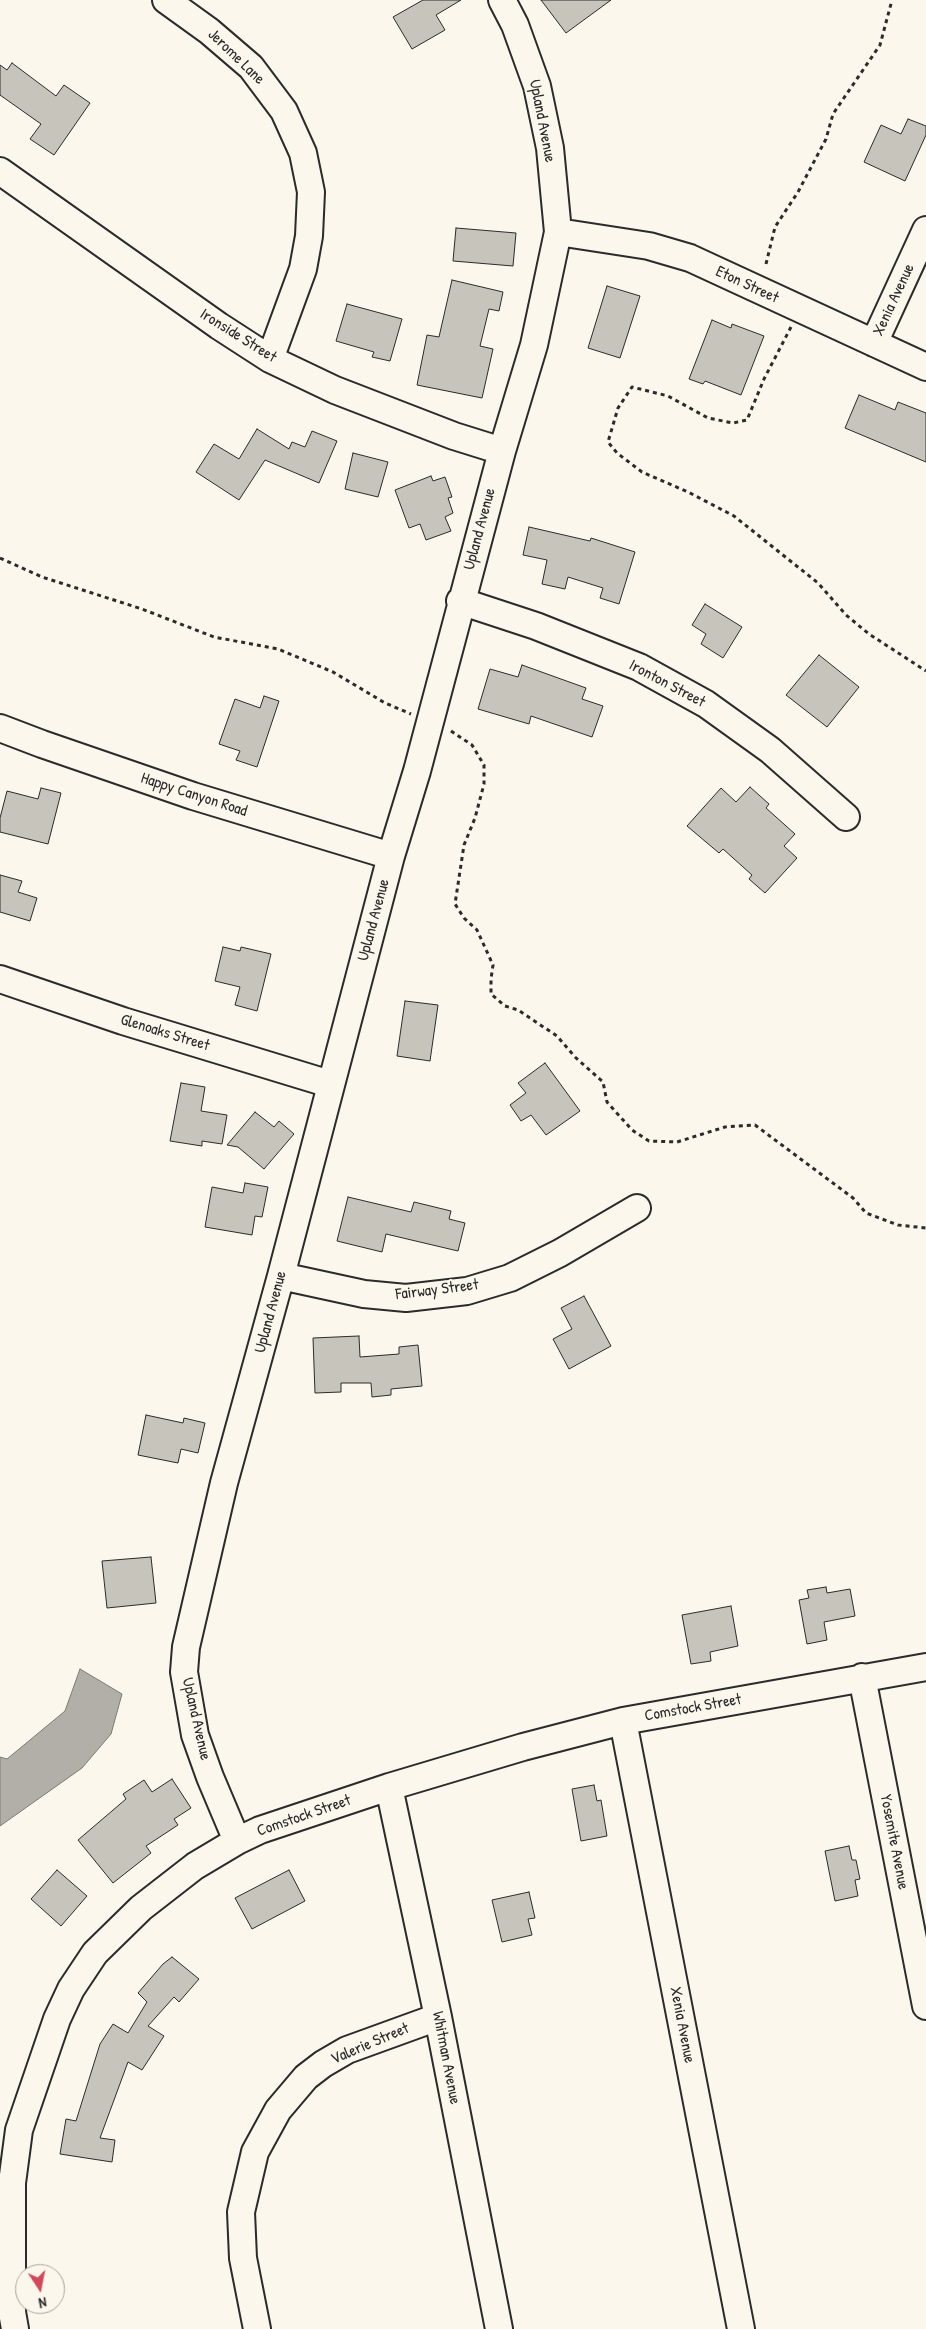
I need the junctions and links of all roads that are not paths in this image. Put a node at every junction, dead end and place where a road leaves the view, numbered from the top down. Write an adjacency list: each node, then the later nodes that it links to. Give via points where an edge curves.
1 (166, 0): 7 (street, Jerome Lane, via 209,31 250,67 284,110 303,152 311,192 309,236 303,269)
2 (502, 0): 5 (street, Upland Avenue, via 538,86 550,148)
3 (0, 172): 7 (street, Ironside Street, via 219,326)
4 (926, 230): 6 (street, Xenia Avenue)
5 (558, 232): 6 (street, Eton Street, via 650,246 690,258); 9 (street, Upland Avenue, via 534,345)
6 (874, 343): 8 (street, Eton Street)
7 (270, 358): 9 (street, Ironside Street, via 335,390)
8 (926, 367)
9 (502, 451): 10 (street, Upland Avenue)
10 (460, 601): 12 (street, Ironton Street, via 536,626 639,667 706,704 770,750); 13 (street, Upland Avenue, via 437,725)
11 (0, 728): 13 (street, Happy Canyon Road, via 193,796)
12 (846, 817)
13 (391, 856): 15 (street, Upland Avenue)
14 (0, 979): 15 (street, Glenoaks Street, via 123,1021)
15 (330, 1084): 17 (street, Upland Avenue)
16 (637, 1208): 17 (street, Fairway Street, via 510,1278 466,1290 406,1298 364,1294)
17 (281, 1276): 22 (street, Upland Avenue, via 224,1483 186,1647 184,1672 196,1735)
18 (926, 1667): 19 (street, Comstock Street)
19 (862, 1677): 20 (street, Comstock Street); 23 (street, Yosemite Avenue)
20 (623, 1721): 21 (street, Comstock Street); 28 (street, Xenia Avenue)
21 (389, 1787): 22 (street, Comstock Street); 24 (street, Whitman Avenue)
22 (237, 1840): 25 (street, Comstock Street, via 195,1866 141,1908 95,1953 71,1989 57,2019 19,2130 12,2183)
23 (926, 2006)
24 (438, 2017): 26 (street, Valerie Street, via 347,2050 306,2078 278,2110 255,2152 241,2212 243,2258); 27 (street, Whitman Avenue)
25 (9, 2318)
26 (257, 2329)
27 (498, 2329)
28 (741, 2329)

